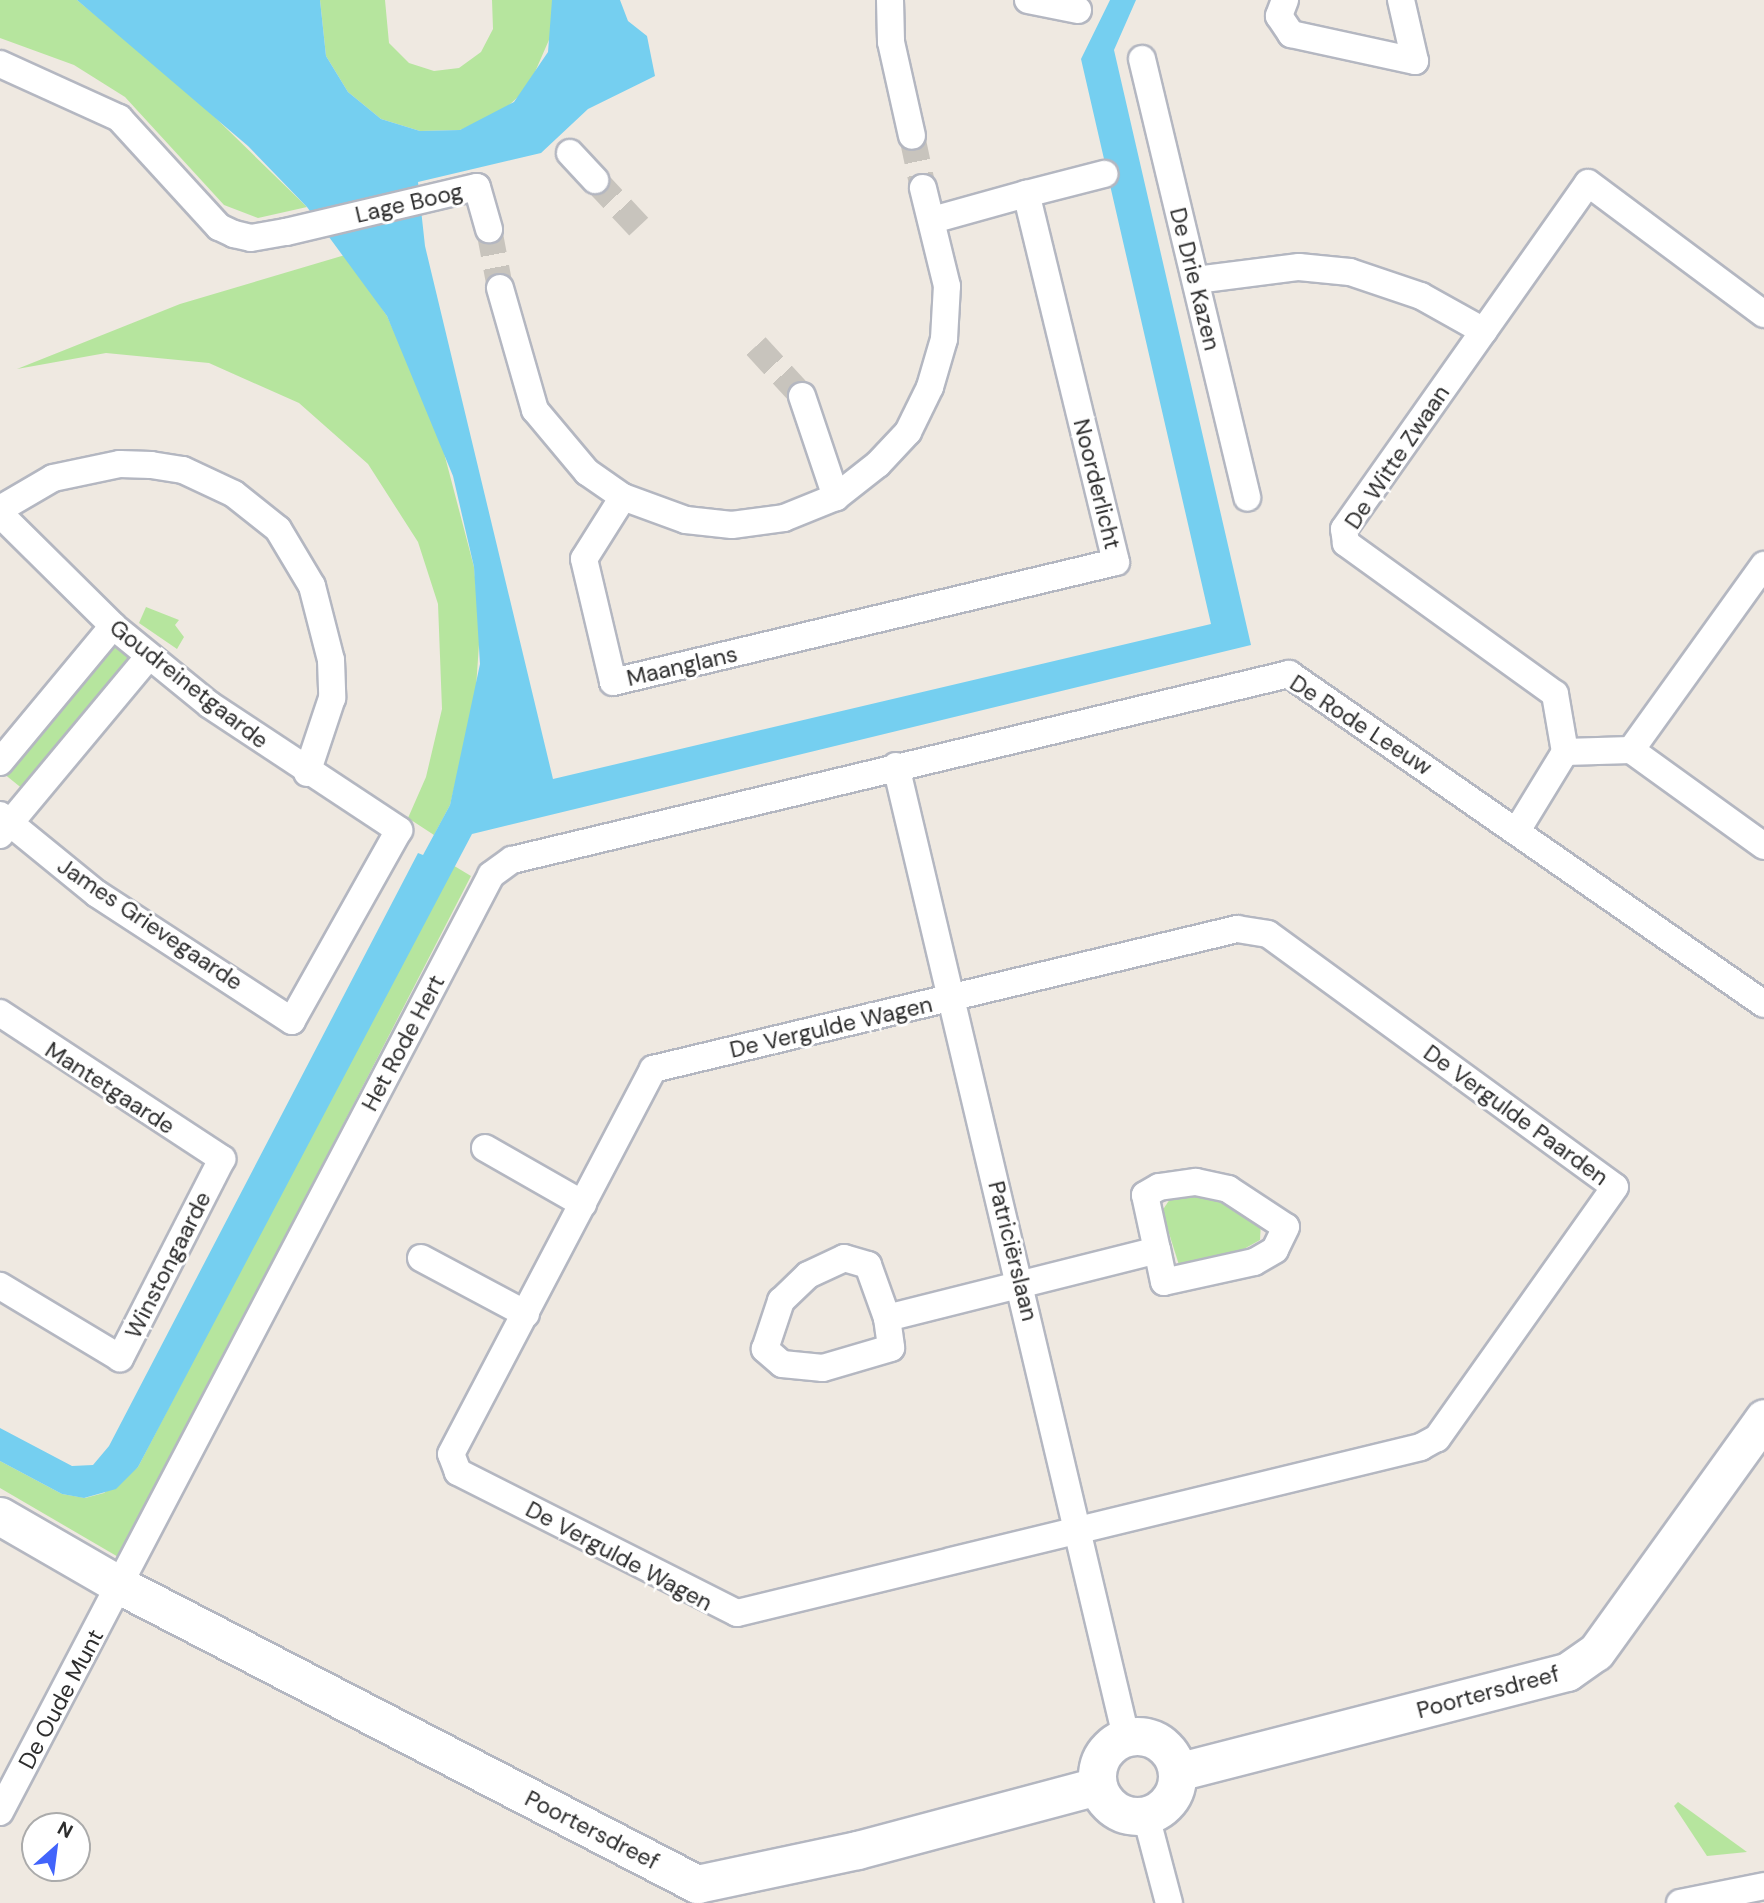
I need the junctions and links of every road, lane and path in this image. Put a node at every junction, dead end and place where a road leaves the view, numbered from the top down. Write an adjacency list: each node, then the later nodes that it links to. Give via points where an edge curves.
1 (890, 0): 8 (street, via 891,42)
2 (1028, 0): 5 (street)
3 (1285, 0): 4 (street, via 1279,16 1291,34 1415,61)
4 (1401, 0)
5 (1078, 10)
6 (1142, 59): 16 (street, De Drie Kazen)
7 (0, 64): 14 (street, Lage Boog, via 120,118 219,227 251,238 477,187)
8 (912, 136)
9 (570, 153): 11 (street)
10 (1104, 174): 13 (street)
11 (595, 180)
12 (923, 188): 15 (street)
13 (1026, 194): 15 (street); 26 (street, Noorderlicht, via 1116,562)
14 (486, 220)
15 (932, 220): 22 (street, via 948,292 935,374 901,441)
16 (1196, 280): 19 (street, via 1299,267 1350,272 1421,296); 23 (street, De Drie Kazen)
17 (500, 288): 21 (street, via 536,410 576,462)
18 (1764, 314): 19 (street, De Witte Zwaan, via 1588,183)
19 (1484, 331): 30 (street, De Witte Zwaan, via 1344,529 1346,542 1555,694)
20 (802, 396): 22 (street)
21 (623, 497): 22 (street, via 686,520 732,525 784,518); 26 (street, Maanglans, via 584,559 613,682)
22 (836, 497)
23 (1247, 498)
24 (0, 512): 27 (street, Goudreinetgaarde); 33 (street, via 53,478 120,464 151,465 183,470 234,494 278,529 312,586 331,660 332,698)
25 (1764, 565): 29 (street)
26 (863, 623)
27 (113, 626): 28 (street, Goudreinetgaarde); 31 (street)
28 (149, 656): 33 (street, Goudreinetgaarde); 34 (street)
29 (1631, 750): 30 (street); 36 (street)
30 (1577, 752): 35 (street)
31 (0, 762)
32 (897, 766): 35 (street, De Rode Leeuw, via 1289,674); 37 (street, Patriciërslaan); 53 (street, Het Rode Hert, via 512,860 491,875)
33 (307, 773): 40 (street, Goudreinetgaarde, via 399,830)
34 (3, 825): 40 (street, James Grievegaarde, via 97,894)
35 (1518, 829): 38 (street, De Rode Leeuw)
36 (1764, 846)
37 (953, 999): 43 (street, De Vergulde Wagen, via 653,1069); 46 (street, Patriciërslaan); 52 (street, De Vergulde Paarden, via 1237,929 1268,934 1615,1187 1437,1438 1420,1447)
38 (1764, 1004)
39 (0, 1013): 42 (street, Mantetgaarde)
40 (292, 1021)
41 (485, 1148): 43 (street)
42 (222, 1160): 47 (street, Winstongaarde, via 120,1358)
43 (583, 1204): 48 (street, De Vergulde Wagen)
44 (1157, 1250): 44 (street, via 1145,1195 1159,1186 1196,1182 1228,1189 1286,1227 1275,1250 1254,1262 1164,1282); 46 (street)
45 (421, 1258): 48 (street)
46 (1022, 1285): 49 (street); 52 (street, Patriciërslaan)
47 (0, 1286)
48 (526, 1314): 52 (street, De Vergulde Wagen, via 452,1454 458,1472 721,1610 737,1613)
49 (887, 1318): 49 (street, via 891,1348 824,1368 782,1364 765,1349 781,1301 808,1276 845,1258 868,1265)
50 (1764, 1418): 55 (street, Poortersdreef, via 1596,1652 1567,1672)
51 (0, 1516): 53 (street, Poortersdreef)
52 (1080, 1530): 54 (street, Patriciërslaan)
53 (121, 1586): 57 (street, De Oude Munt); 60 (street, Poortersdreef)
54 (1126, 1737): 55 (street, via 1154,1739); 56 (street, via 1099,1761)
55 (1177, 1772): 58 (street, via 1166,1805)
56 (1098, 1786): 58 (street, via 1110,1807); 60 (street, Poortersdreef)
57 (0, 1812)
58 (1146, 1816): 61 (street)
59 (1764, 1886): 62 (street)
60 (696, 1893)
61 (1169, 1903)
62 (1680, 1903)

